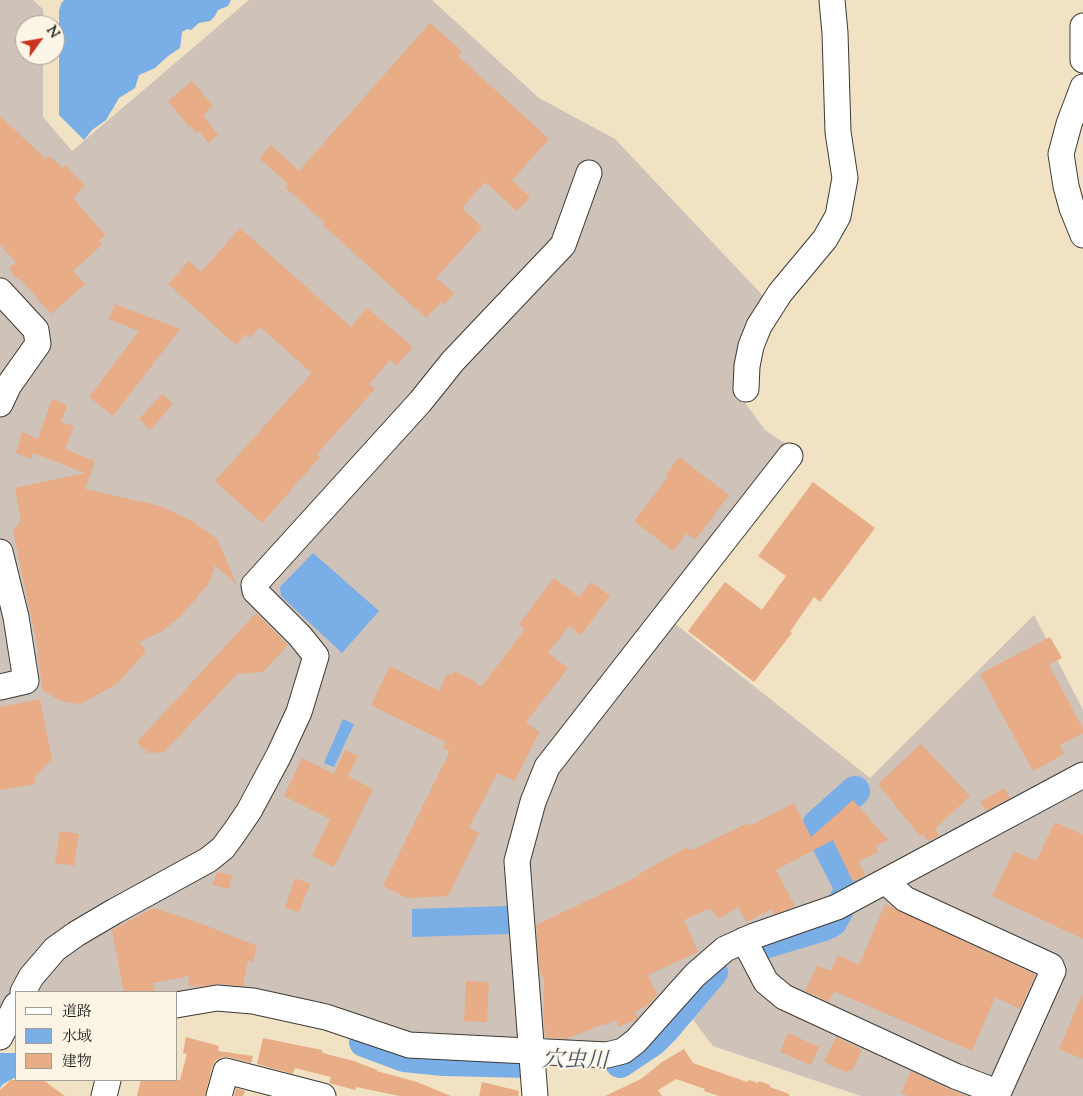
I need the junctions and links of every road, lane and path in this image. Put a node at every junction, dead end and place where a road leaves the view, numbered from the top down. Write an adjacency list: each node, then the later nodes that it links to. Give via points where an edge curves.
1 (832, 0): 8 (street, via 838,132 844,178 838,216 826,239 780,293 759,326 751,346)
2 (1083, 26): 3 (street)
3 (1083, 60)
4 (1083, 87): 6 (street, via 1068,124 1061,154 1066,186)
5 (589, 173): 16 (street, via 563,245 453,361 420,402 254,585 254,591 316,656 299,712 234,833 208,860 55,949)
6 (1083, 235)
7 (0, 291): 9 (street, via 36,330 38,344 9,385)
8 (746, 389)
9 (0, 404)
10 (790, 456): 21 (street, via 548,767 532,802 517,861)
11 (0, 552): 12 (street, via 16,617 26,681)
12 (0, 687)
13 (1083, 775): 14 (street)
14 (886, 882): 15 (street, via 837,907); 15 (street, via 905,899 1051,966 1053,971 997,1092 784,997 766,982)
15 (744, 940): 21 (street, via 725,949 695,975 648,1029 623,1050 607,1055)
16 (24, 991)
17 (178, 1005): 21 (street, via 217,998 253,1001 326,1017 409,1045)
18 (15, 1007): 20 (street)
19 (15, 1036): 20 (street)
20 (0, 1037)
21 (532, 1051): 26 (street)
22 (108, 1081): 23 (street)
23 (104, 1096)
24 (219, 1096): 25 (street, via 226,1071)
25 (323, 1096)
26 (535, 1096)

